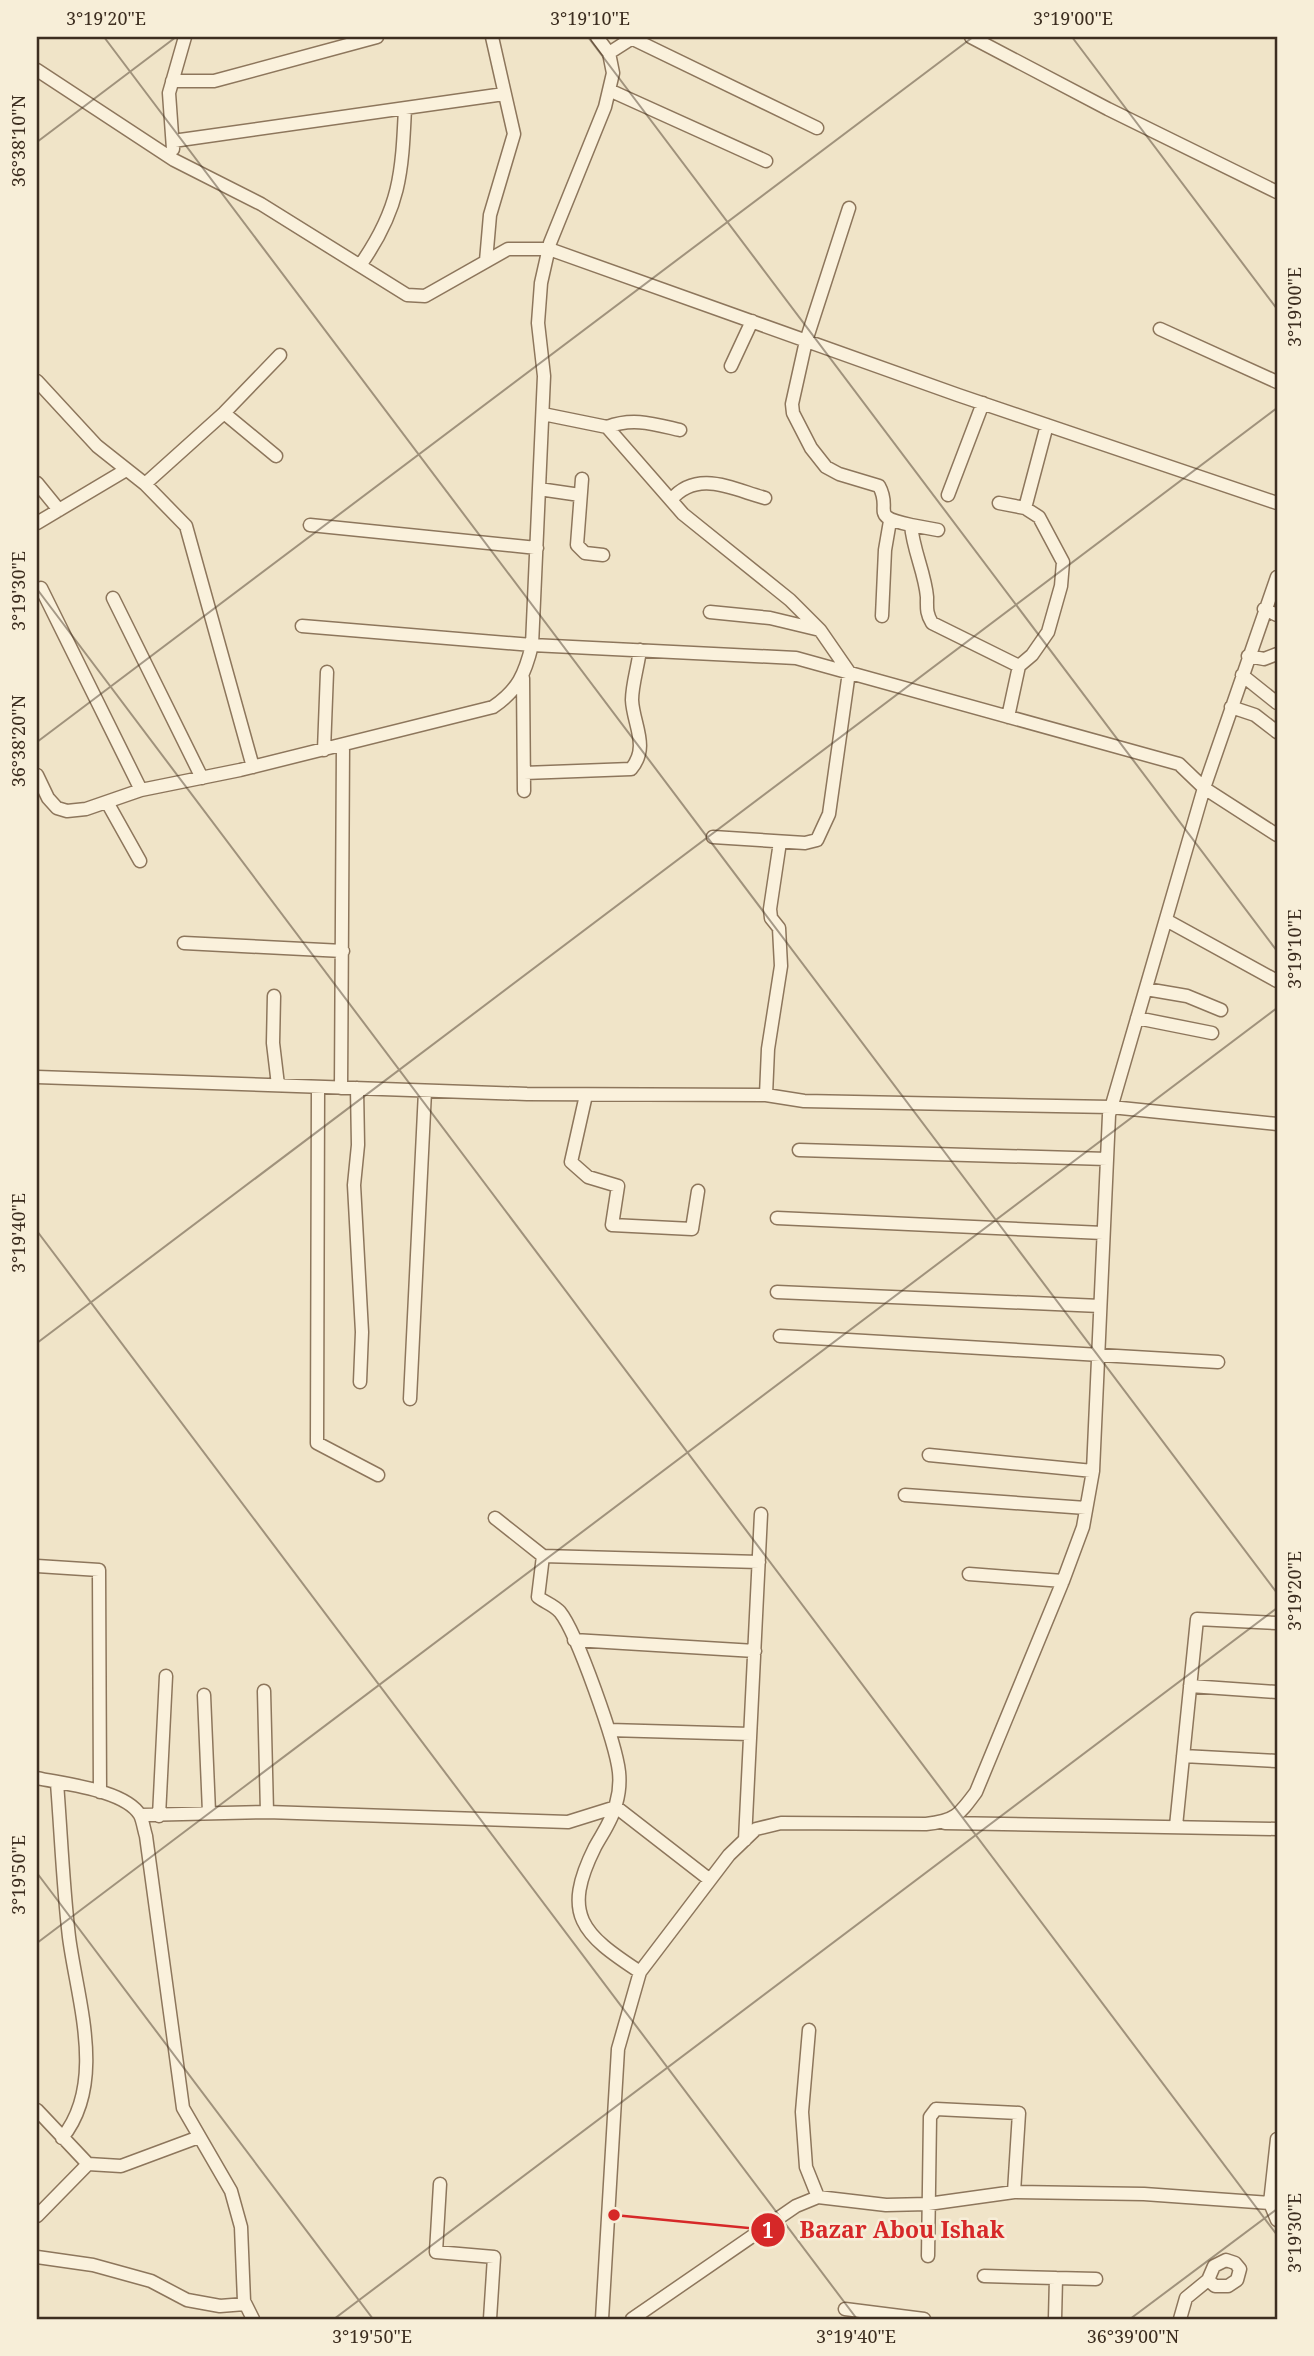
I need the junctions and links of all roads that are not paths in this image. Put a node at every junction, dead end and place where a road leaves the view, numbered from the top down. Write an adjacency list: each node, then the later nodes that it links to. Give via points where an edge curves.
1 (185, 37): 9 (street)
2 (377, 37): 9 (street, via 214,81)
3 (492, 37): 11 (street)
4 (597, 37): 7 (street)
5 (971, 37): 17 (street)
6 (633, 38): 7 (street); 13 (street)
7 (609, 53): 10 (street, via 613,73)
8 (37, 70): 15 (street)
9 (172, 80): 14 (street)
10 (609, 90): 16 (street); 19 (street)
11 (504, 94): 12 (street); 20 (street, via 514,135 491,215)
12 (405, 108): 14 (street); 21 (street, via 402,172 384,230)
13 (817, 128)
14 (173, 141): 15 (street)
15 (174, 160): 21 (street, via 261,204)
16 (766, 161)
17 (1277, 192)
18 (849, 208): 24 (street)
19 (549, 249): 20 (street, via 508,248); 22 (street); 31 (street, via 538,323 544,376)
20 (486, 261): 21 (street, via 425,296 407,295)
21 (361, 264)
22 (752, 321): 24 (street); 26 (street)
23 (1160, 329): 28 (street)
24 (806, 341): 29 (street); 49 (street, via 793,413 827,467 879,486 882,511)
25 (280, 355): 30 (street)
26 (731, 366)
27 (37, 381): 36 (street, via 97,446)
28 (1277, 382)
29 (983, 403): 32 (street); 42 (street)
30 (223, 413): 35 (street); 39 (street)
31 (542, 414): 33 (street); 40 (street)
32 (1047, 425): 46 (street); 47 (street)
33 (607, 427): 34 (street, via 643,421); 44 (street)
34 (680, 430)
35 (276, 456)
36 (126, 470): 39 (street); 48 (street)
37 (582, 479): 41 (street)
38 (37, 483): 48 (street)
39 (145, 484): 80 (street, via 186,526)
40 (539, 489): 41 (street); 54 (street)
41 (580, 495): 55 (street, via 577,545 585,553)
42 (948, 495)
43 (765, 498): 44 (street, via 701,482 683,487)
44 (671, 500): 64 (street)
45 (999, 503): 47 (street)
46 (1277, 503)
47 (1025, 508): 69 (street, via 1048,529 1063,562 1048,632)
48 (59, 510): 50 (street)
49 (890, 521): 51 (street); 62 (street)
50 (37, 523)
51 (911, 525): 53 (street); 69 (street, via 932,623)
52 (310, 526): 54 (street)
53 (938, 530)
54 (537, 548): 65 (street)
55 (603, 555)
56 (1277, 577): 59 (street)
57 (41, 588): 85 (street)
58 (113, 598): 83 (street)
59 (1264, 609): 61 (street); 68 (street)
60 (709, 612): 64 (street, via 770,618)
61 (1277, 615)
62 (882, 616)
63 (302, 626): 65 (street)
64 (820, 630): 71 (street)
65 (532, 645): 66 (street); 73 (street)
66 (640, 650): 71 (street, via 796,658); 81 (street, via 632,701 640,751 631,769)
67 (1277, 654): 68 (street, via 1264,659)
68 (1248, 656): 72 (street)
69 (1018, 666): 76 (street)
70 (327, 672): 79 (street)
71 (849, 672): 76 (street); 90 (street, via 824,827 817,840)
72 (1242, 675): 74 (street); 75 (street)
73 (523, 678): 78 (street, via 493,707); 81 (street)
74 (1277, 703)
75 (1231, 707): 77 (street, via 1255,715); 84 (street)
76 (1008, 716): 84 (street, via 1179,764)
77 (1277, 732)
78 (343, 745): 79 (street); 94 (street)
79 (324, 750): 80 (street)
80 (253, 767): 83 (street)
81 (524, 773): 86 (street)
82 (37, 775): 87 (street, via 57,808 67,811)
83 (202, 778): 85 (street)
84 (1204, 788): 88 (street); 92 (street)
85 (141, 790): 87 (street)
86 (524, 791)
87 (107, 802): 91 (street)
88 (1277, 835)
89 (713, 836): 90 (street)
90 (780, 842): 109 (street, via 770,909 779,928 781,966)
91 (140, 861)
92 (1166, 920): 96 (street); 97 (street)
93 (184, 943): 94 (street)
94 (343, 951): 105 (street)
95 (1277, 965): 96 (street)
96 (1273, 979)
97 (1146, 989): 99 (street, via 1187,996); 100 (street)
98 (274, 996): 103 (street)
99 (1221, 1010)
100 (1137, 1018): 101 (street); 110 (street)
101 (1212, 1034)
102 (37, 1077): 103 (street)
103 (278, 1086): 104 (street)
104 (318, 1087): 105 (street); 126 (street, via 317,1443)
105 (341, 1088): 106 (street)
106 (356, 1088): 107 (street); 122 (street)
107 (425, 1091): 108 (street); 123 (street)
108 (586, 1095): 109 (street); 114 (street, via 571,1162 588,1177 618,1186 612,1226 692,1229)
109 (766, 1095): 110 (street, via 804,1101)
110 (1111, 1107): 111 (street); 113 (street)
111 (1277, 1124)
112 (799, 1150): 113 (street)
113 (1107, 1159): 116 (street)
114 (698, 1191)
115 (777, 1218): 116 (street)
116 (1103, 1233): 118 (street)
117 (777, 1292): 118 (street)
118 (1100, 1306): 120 (street)
119 (780, 1336): 120 (street)
120 (1098, 1357): 121 (street); 125 (street)
121 (1218, 1362)
122 (360, 1382)
123 (410, 1399)
124 (929, 1455): 125 (street)
125 (1093, 1471): 128 (street)
126 (378, 1475)
127 (905, 1495): 128 (street)
128 (1086, 1508): 135 (street)
129 (761, 1514): 132 (street)
130 (495, 1518): 131 (street)
131 (543, 1556): 132 (street); 137 (street, via 538,1597 560,1611)
132 (759, 1562): 138 (street)
133 (37, 1566): 150 (street, via 99,1570)
134 (969, 1574): 135 (street)
135 (1063, 1581): 156 (street, via 976,1792 961,1812 948,1822)
136 (1277, 1623): 140 (street, via 1196,1619)
137 (574, 1640): 138 (street); 144 (street)
138 (754, 1651): 145 (street)
139 (166, 1676): 155 (street)
140 (1190, 1686): 142 (street); 146 (street)
141 (264, 1690): 153 (street)
142 (1277, 1692)
143 (204, 1695): 152 (street)
144 (609, 1730): 145 (street); 151 (street, via 620,1774)
145 (750, 1734): 159 (street)
146 (1183, 1756): 147 (street); 157 (street)
147 (1277, 1760)
148 (37, 1778): 149 (street)
149 (57, 1783): 150 (street); 165 (street, via 69,1938 85,2035 83,2088 75,2123)
150 (100, 1792): 154 (street, via 128,1802)
151 (616, 1807): 153 (street, via 568,1822); 160 (street); 161 (street, via 580,1877 579,1911 605,1949)
152 (209, 1812): 153 (street); 155 (street)
153 (267, 1812)
154 (140, 1815): 155 (street); 164 (street, via 183,2108)
155 (159, 1815)
156 (936, 1823): 157 (street); 159 (street, via 781,1823 756,1829)
157 (1176, 1826): 158 (street)
158 (1277, 1829)
159 (745, 1840): 160 (street)
160 (710, 1880): 161 (street)
161 (640, 1972): 185 (street, via 618,2049)
162 (809, 2030): 170 (street, via 802,2112 806,2167)
163 (37, 2111): 165 (street)
164 (198, 2137): 167 (street, via 121,2165); 181 (street, via 231,2191 241,2227)
165 (62, 2138): 167 (street)
166 (1277, 2139): 171 (street)
167 (88, 2164): 173 (street)
168 (440, 2184): 184 (street, via 436,2252 494,2258)
169 (1014, 2192): 171 (street, via 1144,2194); 172 (street); 172 (street, via 1019,2113 936,2109 930,2117)
170 (818, 2197): 172 (street, via 886,2205); 186 (street, via 796,2206)
171 (1270, 2203): 174 (street)
172 (928, 2204): 175 (street)
173 (37, 2216)
174 (1277, 2220)
175 (928, 2256)
176 (37, 2257): 181 (street, via 93,2265 150,2281 187,2301)
177 (984, 2276): 178 (street)
178 (1056, 2278): 179 (street); 188 (street)
179 (1096, 2279)
180 (1208, 2280): 189 (street, via 1190,2292)
181 (246, 2304): 183 (street)
182 (845, 2309): 187 (street)
183 (253, 2319)
184 (490, 2319)
185 (602, 2319)
186 (632, 2319)
187 (924, 2319)
188 (1055, 2319)
189 (1180, 2319)

